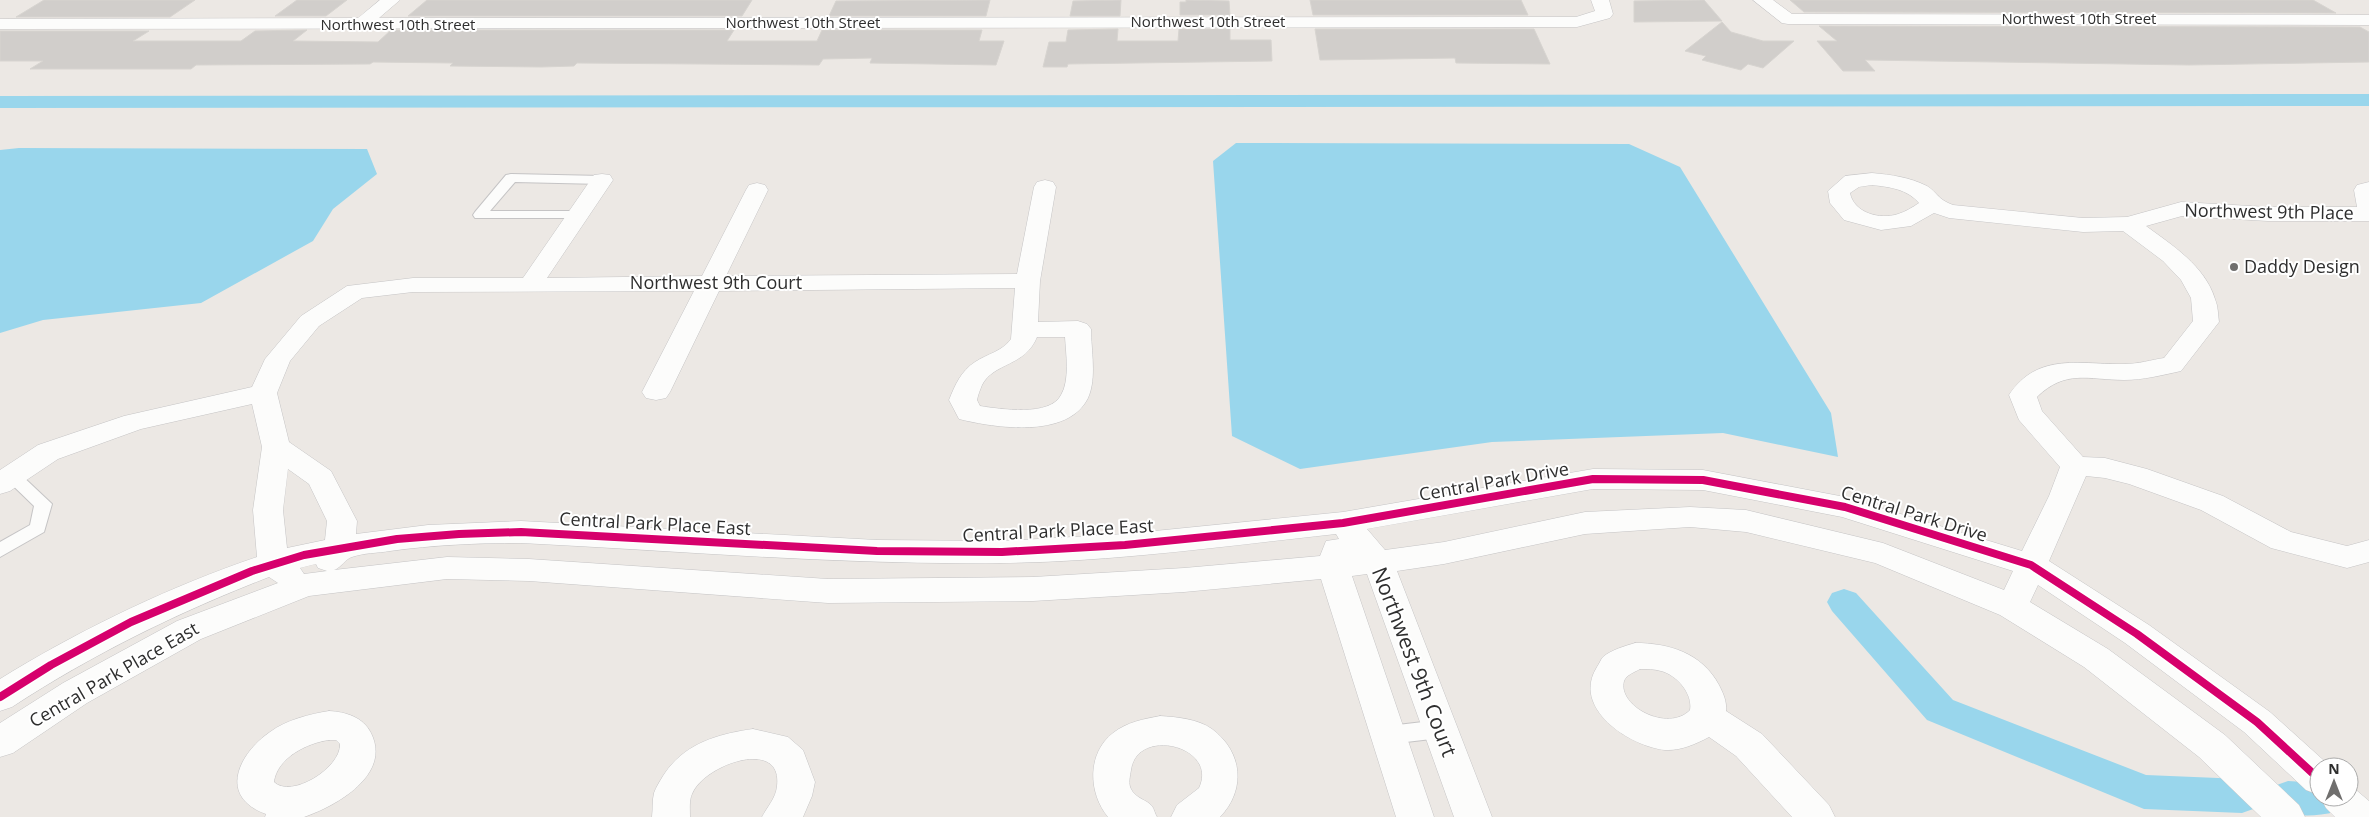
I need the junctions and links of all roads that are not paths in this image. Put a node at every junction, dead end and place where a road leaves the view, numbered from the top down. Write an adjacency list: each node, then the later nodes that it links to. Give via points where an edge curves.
1 (391, 0): 8 (street)
2 (1762, 0): 5 (street, Northwest 10th Street, via 1788,19)
3 (1602, 7): 6 (street, Northwest 10th Street, via 1577,22 1285,15 1035,14)
4 (795, 8): 6 (street)
5 (2369, 20)
6 (786, 23): 8 (street, Northwest 10th Street)
7 (0, 24): 8 (street, Northwest 10th Street)
8 (360, 25)
9 (602, 180): 15 (street); 15 (lane, via 511,178 480,215)
10 (1045, 187): 17 (street)
11 (2369, 189): 14 (street, Northwest 9th Place, via 2365,190)
12 (757, 190): 18 (street)
13 (1933, 205): 16 (street, Northwest 9th Place, via 1949,211 2083,225)
14 (2369, 213): 16 (street, Northwest 9th Place, via 2268,214 2182,209)
15 (578, 215): 19 (street)
16 (2128, 224): 24 (street, via 2190,274 2203,299 2206,322 2172,364 2127,372 2078,368 2052,373 2035,382 2024,395 2028,414)
17 (1028, 281): 18 (street, Northwest 9th Court); 20 (street)
18 (710, 284): 19 (street, Northwest 9th Court); 21 (street)
19 (530, 285): 22 (street, Northwest 9th Court, via 413,285 356,291 310,321 278,360)
20 (1024, 330): 20 (street, via 1024,339 1016,351 983,368 970,381 964,400 969,413 988,418 1044,417 1061,410 1074,399 1078,378 1078,328)
21 (656, 392)
22 (263, 393): 23 (street); 25 (street, via 134,422 48,452)
23 (276, 447): 27 (street, via 320,478 342,521); 31 (street, via 268,510)
24 (2074, 466): 29 (street, via 2105,468 2138,476 2212,502 2282,540 2347,557); 32 (street, via 2064,496)
25 (6, 480): 28 (lane, via 43,504 38,528)
26 (1343, 523): 27 (street, Central Park Place East, via 1125,545 1002,552 877,551 521,532 462,532); 30 (street, Northwest 9th Court); 32 (street, Central Park Drive, via 1593,479 1703,480 1845,507); 33 (street)
27 (340, 548): 31 (street, Central Park Place East); 34 (street)
28 (0, 550)
29 (2369, 551)
30 (1378, 562): 33 (street); 35 (street, via 1444,553 1585,523 1699,518 1746,522 1883,554); 38 (street, Northwest 9th Court)
31 (273, 564): 34 (street); 36 (street, Central Park Place East, via 155,610 50,664)
32 (2031, 565): 35 (street); 41 (street, Central Park Drive, via 2137,634 2257,722)
33 (1333, 567): 34 (street, Central Park Place East, via 1033,589 828,591 529,570 447,568); 39 (street)
34 (305, 585): 40 (street, Central Park Place East, via 189,630 75,694)
35 (2012, 606): 50 (street, via 2096,658 2212,746)
36 (0, 697)
37 (1707, 717): 49 (street, via 1749,745)
38 (1440, 728): 39 (lane); 48 (street, Northwest 9th Court)
39 (1389, 735): 47 (street)
40 (0, 742)
41 (2309, 770)
42 (2350, 807): 51 (street)
43 (1125, 813): 46 (street, via 1111,789 1110,771 1116,754 1136,737 1170,729 1190,734 1208,744 1218,760 1221,778 1216,796 1202,811)
44 (670, 816): 45 (street, via 672,795 683,775 709,755 748,743 769,746 786,756 796,772 796,792)
45 (781, 817)
46 (1190, 817)
47 (1414, 817)
48 (1472, 817)
49 (1816, 817)
50 (2286, 817)
51 (2361, 817)

